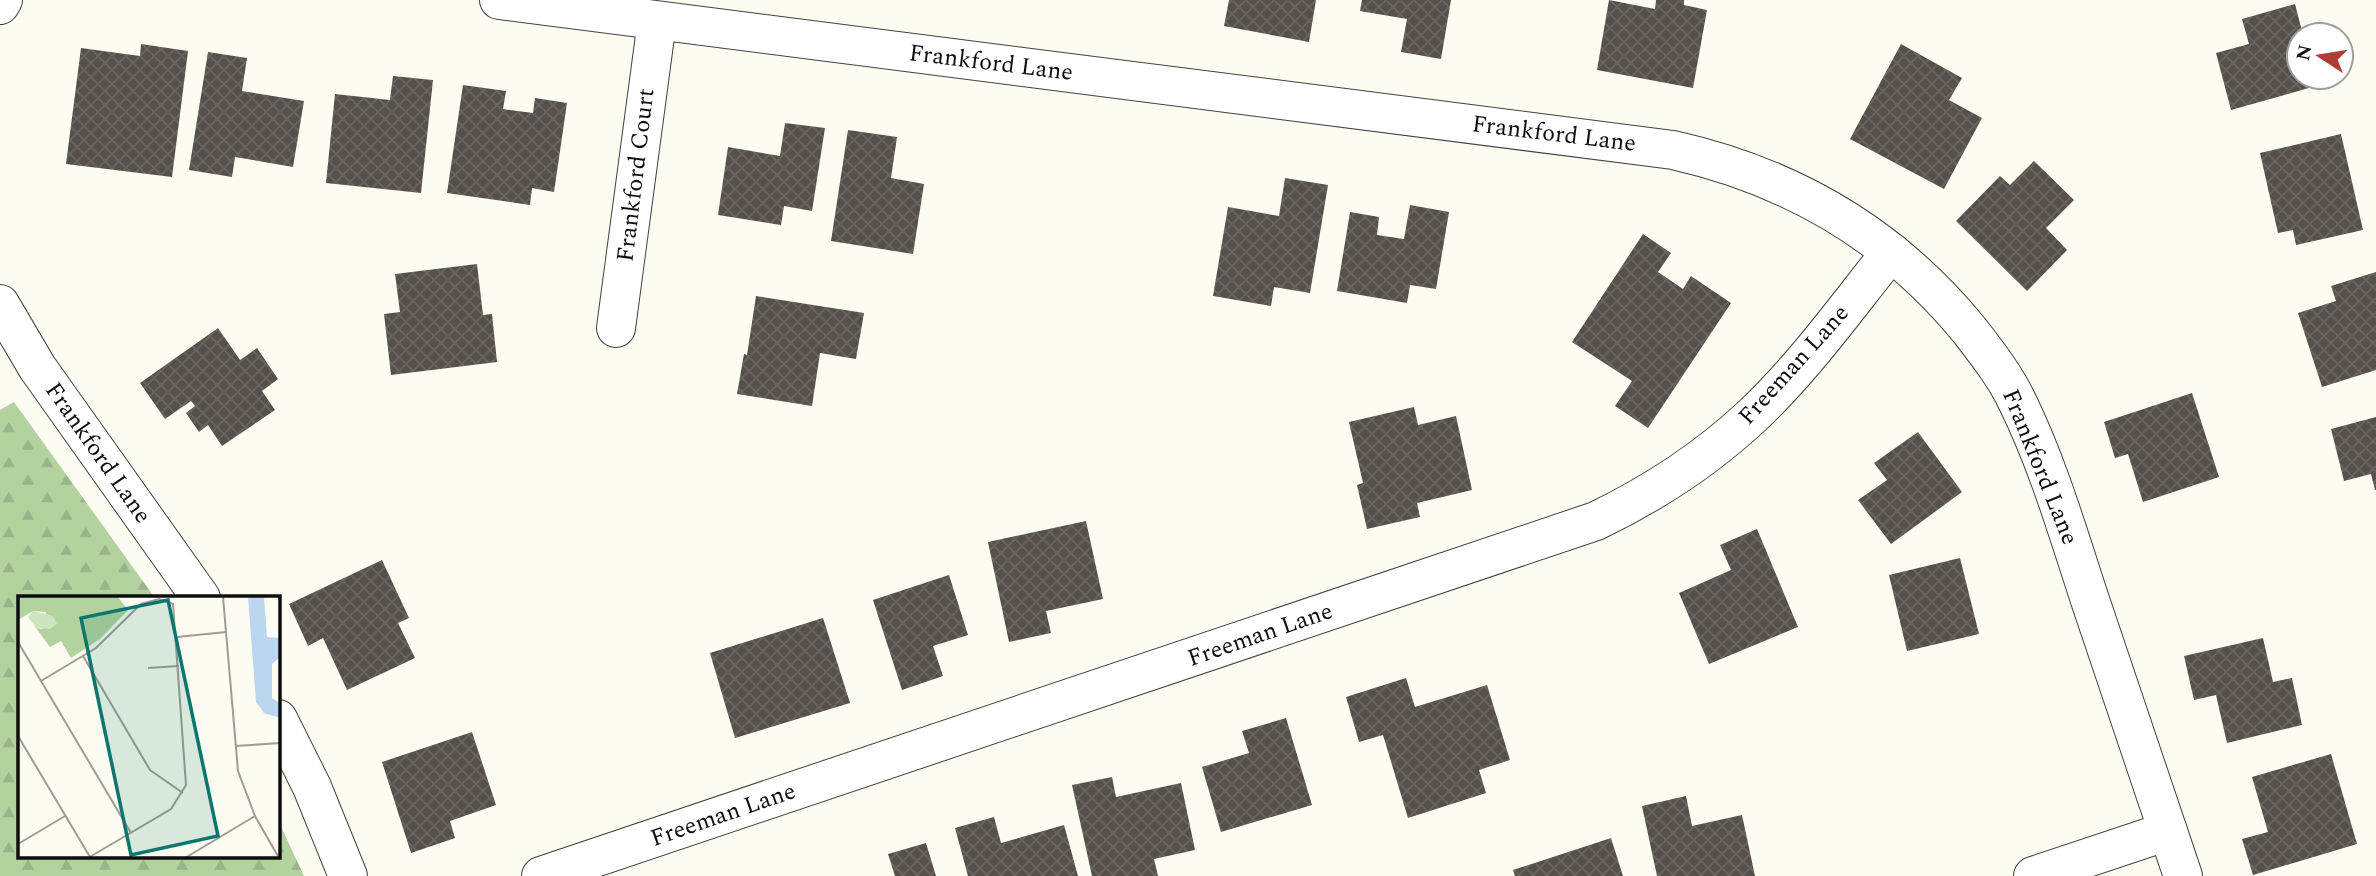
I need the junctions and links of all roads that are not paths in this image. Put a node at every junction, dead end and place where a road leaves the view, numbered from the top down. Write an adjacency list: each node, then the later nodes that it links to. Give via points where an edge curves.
1 (3, 0): 3 (street)
2 (499, 0): 4 (street, Frankford Lane)
3 (0, 5)
4 (657, 21): 5 (street, Frankford Lane, via 1673,150 1749,170 1785,185 1822,204); 7 (street, Frankford Court)
5 (1891, 252): 10 (street, Frankford Lane, via 1954,311 2017,400 2046,467); 12 (street, Freeman Lane, via 1799,366 1751,417 1674,477 1596,521)
6 (0, 304): 8 (street, Frankford Lane, via 37,367)
7 (616, 328)
8 (200, 596)
9 (280, 723): 11 (street)
10 (2168, 831): 13 (street); 14 (street, Frankford Lane)
11 (348, 876)
12 (541, 876)
13 (2033, 876)
14 (2183, 876)

